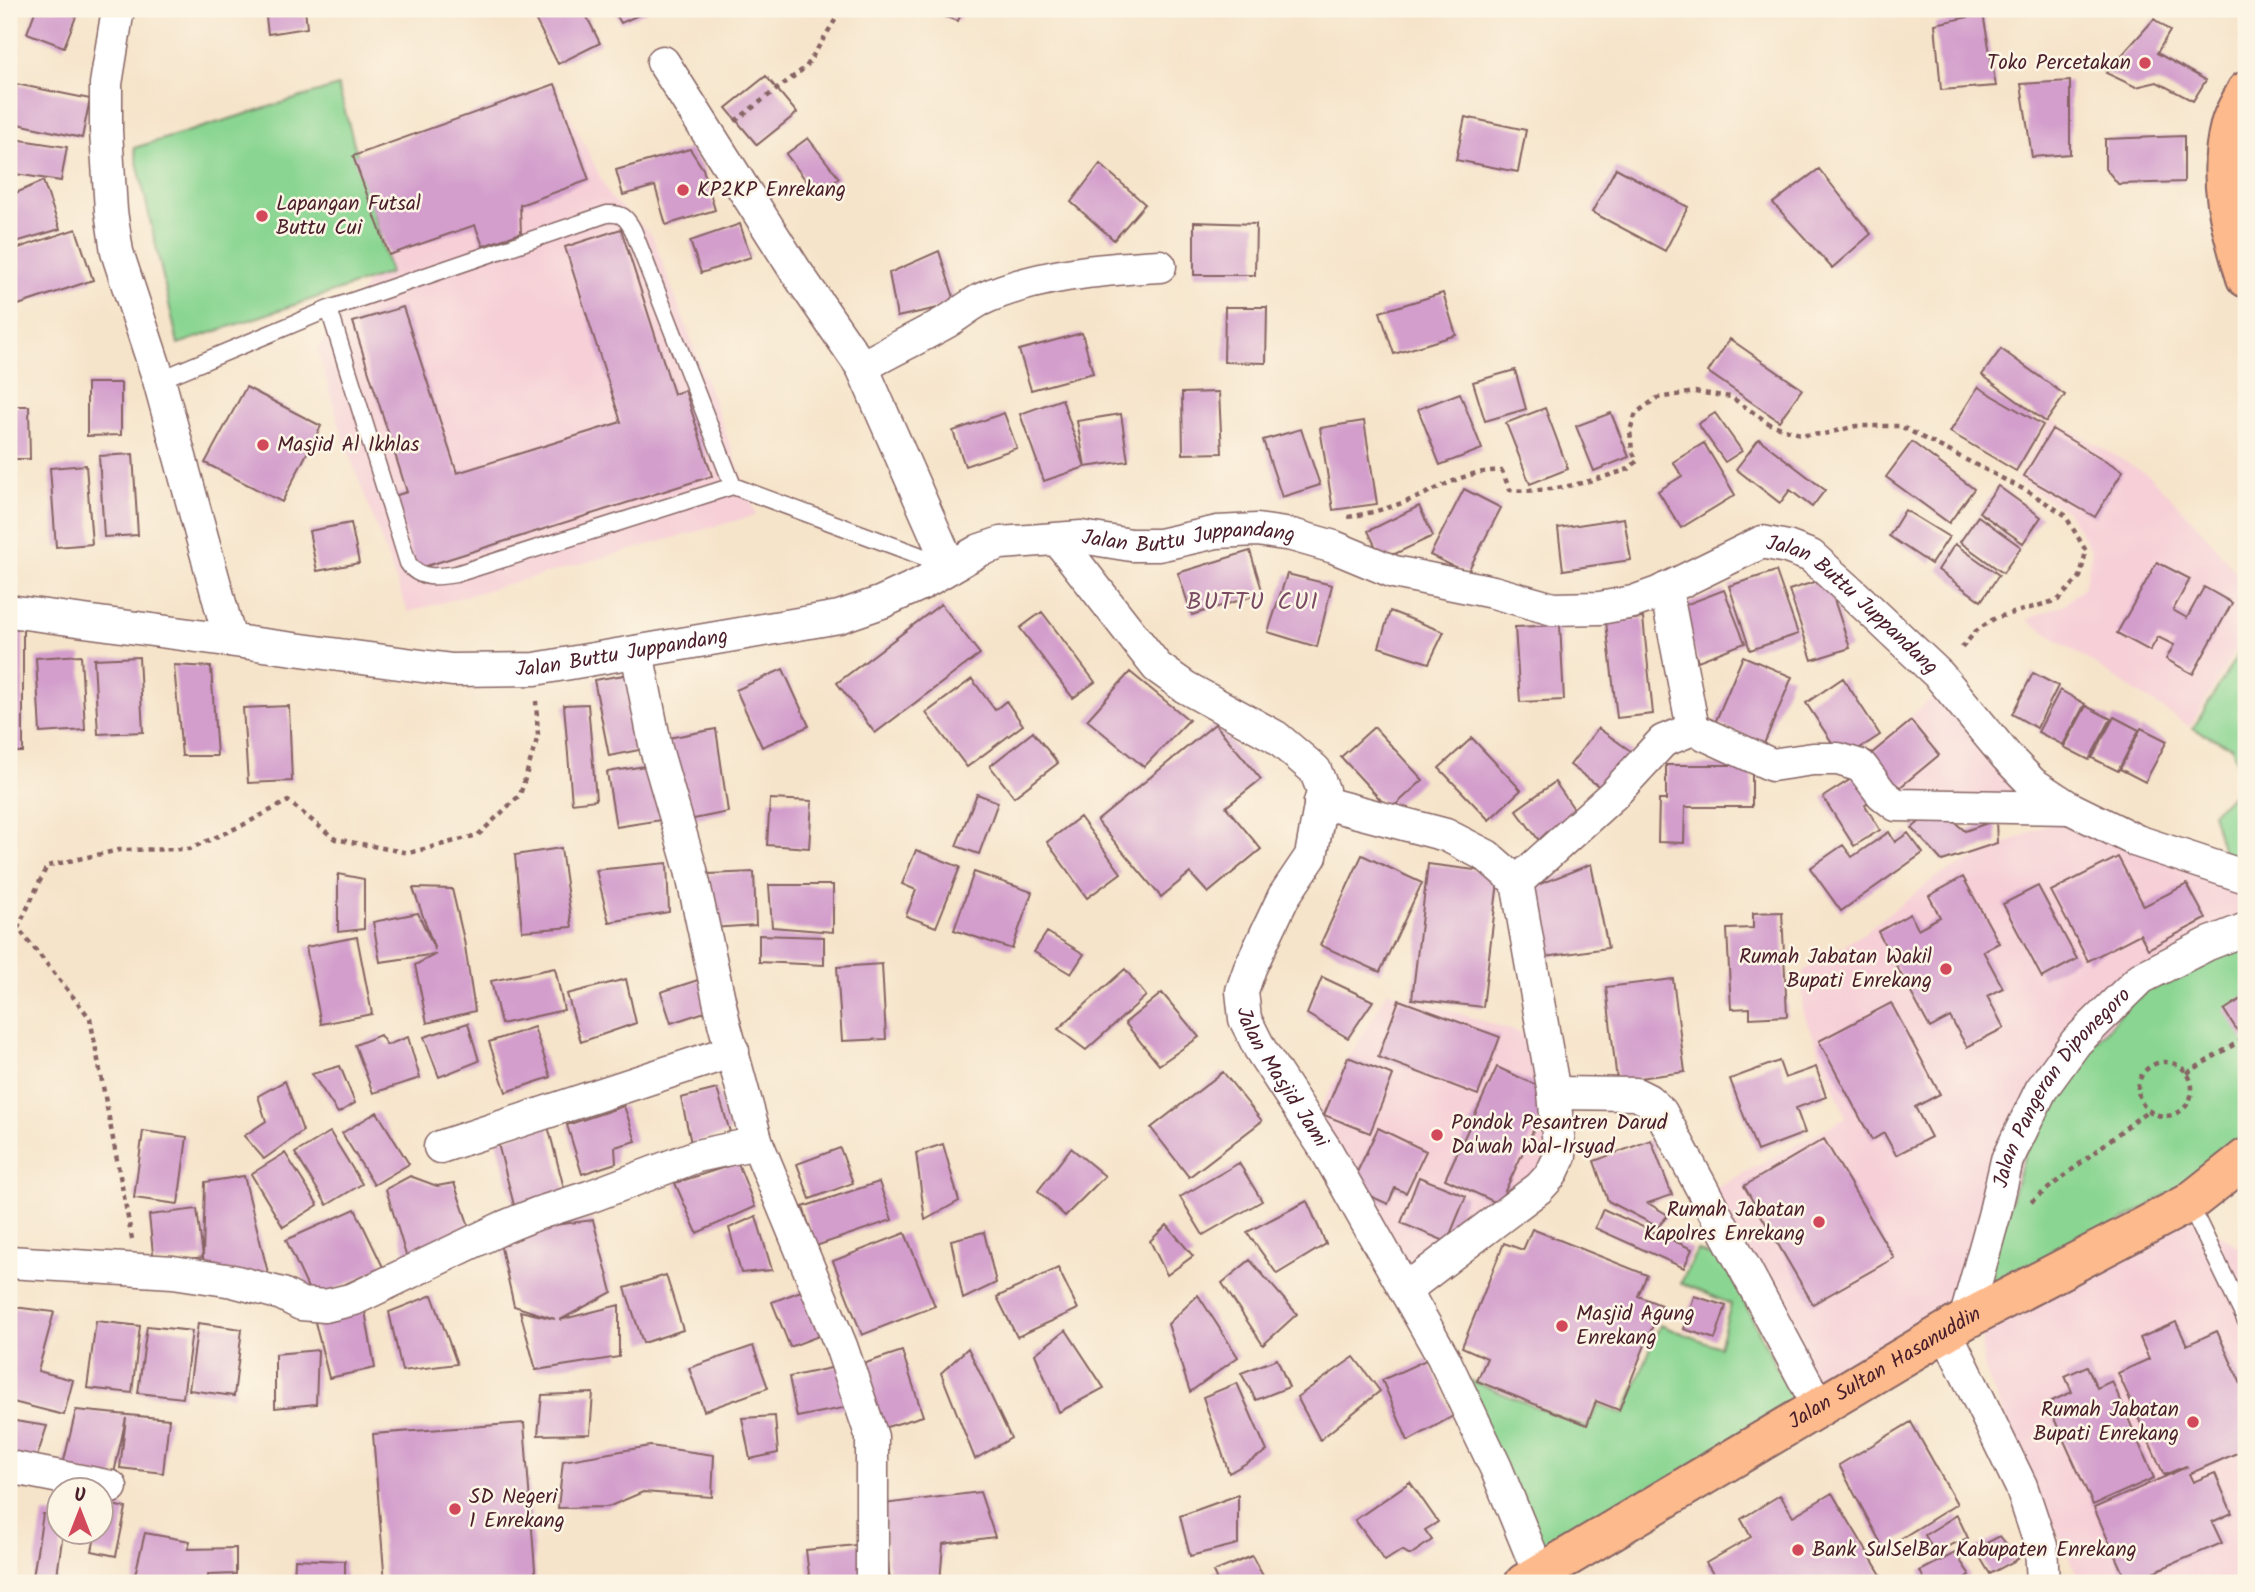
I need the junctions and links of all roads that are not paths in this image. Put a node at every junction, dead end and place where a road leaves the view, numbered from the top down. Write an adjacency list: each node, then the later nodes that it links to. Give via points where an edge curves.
1 (118, 9): 8 (street, via 106,84 111,211 117,252)
2 (663, 62): 7 (street)
3 (2246, 91): 5 (highway, via 2230,123 2224,200)
4 (1160, 266): 7 (street, via 1071,276 1006,291 978,301)
5 (2246, 278)
6 (329, 309): 8 (lane); 9 (lane, via 619,213 633,230); 9 (lane, via 408,563 422,575 456,574)
7 (862, 367): 11 (street)
8 (159, 380): 14 (street)
9 (733, 486): 11 (lane)
10 (1058, 540): 11 (street, Jalan Buttu Juppandang, via 1001,543); 12 (street, Jalan Buttu Juppandang, via 1081,537 1159,545 1217,532 1257,530 1334,547 1394,572 1553,609 1611,606); 17 (street, Jalan Masjid Jami, via 1157,667 1292,749 1315,770 1322,790)
11 (950, 567): 15 (street, Jalan Buttu Juppandang, via 882,602 839,617)
12 (1666, 589): 16 (street); 18 (street, Jalan Buttu Juppandang, via 1762,542 1811,556 1939,675 2032,783)
13 (9, 611): 14 (street, Jalan Buttu Juppandang)
14 (230, 640): 15 (street, Jalan Buttu Juppandang, via 452,670 535,669)
15 (637, 652): 22 (street, via 656,749 691,870)
16 (1693, 729): 18 (street, via 1772,765 1838,759 1861,766 1896,805); 20 (street, via 1664,741 1614,794)
17 (1320, 802): 20 (street, via 1446,835 1488,856); 29 (street, Jalan Masjid Jami, via 1311,856 1283,896 1242,991 1245,1019)
18 (2070, 808): 19 (street, Jalan Buttu Juppandang, via 2137,841)
19 (2246, 877)
20 (1517, 882): 23 (street)
21 (2246, 929): 31 (street, Jalan Pangeran Diponegoro, via 2141,978 2076,1042 2041,1090 2007,1160 1994,1216)
22 (733, 1051): 24 (street); 25 (street)
23 (1554, 1093): 29 (street, via 1560,1156 1552,1175); 32 (street, via 1636,1094 1661,1112)
24 (757, 1143): 28 (street, via 697,1156 536,1214 354,1299 325,1306 301,1304 233,1281 173,1272); 36 (street, via 841,1346 872,1437)
25 (440, 1147)
26 (2246, 1158): 27 (highway, Jalan Sultan Hasanuddin)
27 (2189, 1203): 30 (lane); 31 (highway, Jalan Sultan Hasanuddin)
28 (9, 1262)
29 (1405, 1290): 35 (street, Jalan Masjid Jami, via 1496,1468)
30 (2246, 1321)
31 (1955, 1326): 32 (highway, Jalan Sultan Hasanuddin); 37 (street, via 2021,1486 2041,1546)
32 (1819, 1407): 35 (highway, Jalan Sultan Hasanuddin)
33 (9, 1466): 34 (street)
34 (58, 1476)
35 (1535, 1580)
36 (872, 1583)
37 (2043, 1583)

